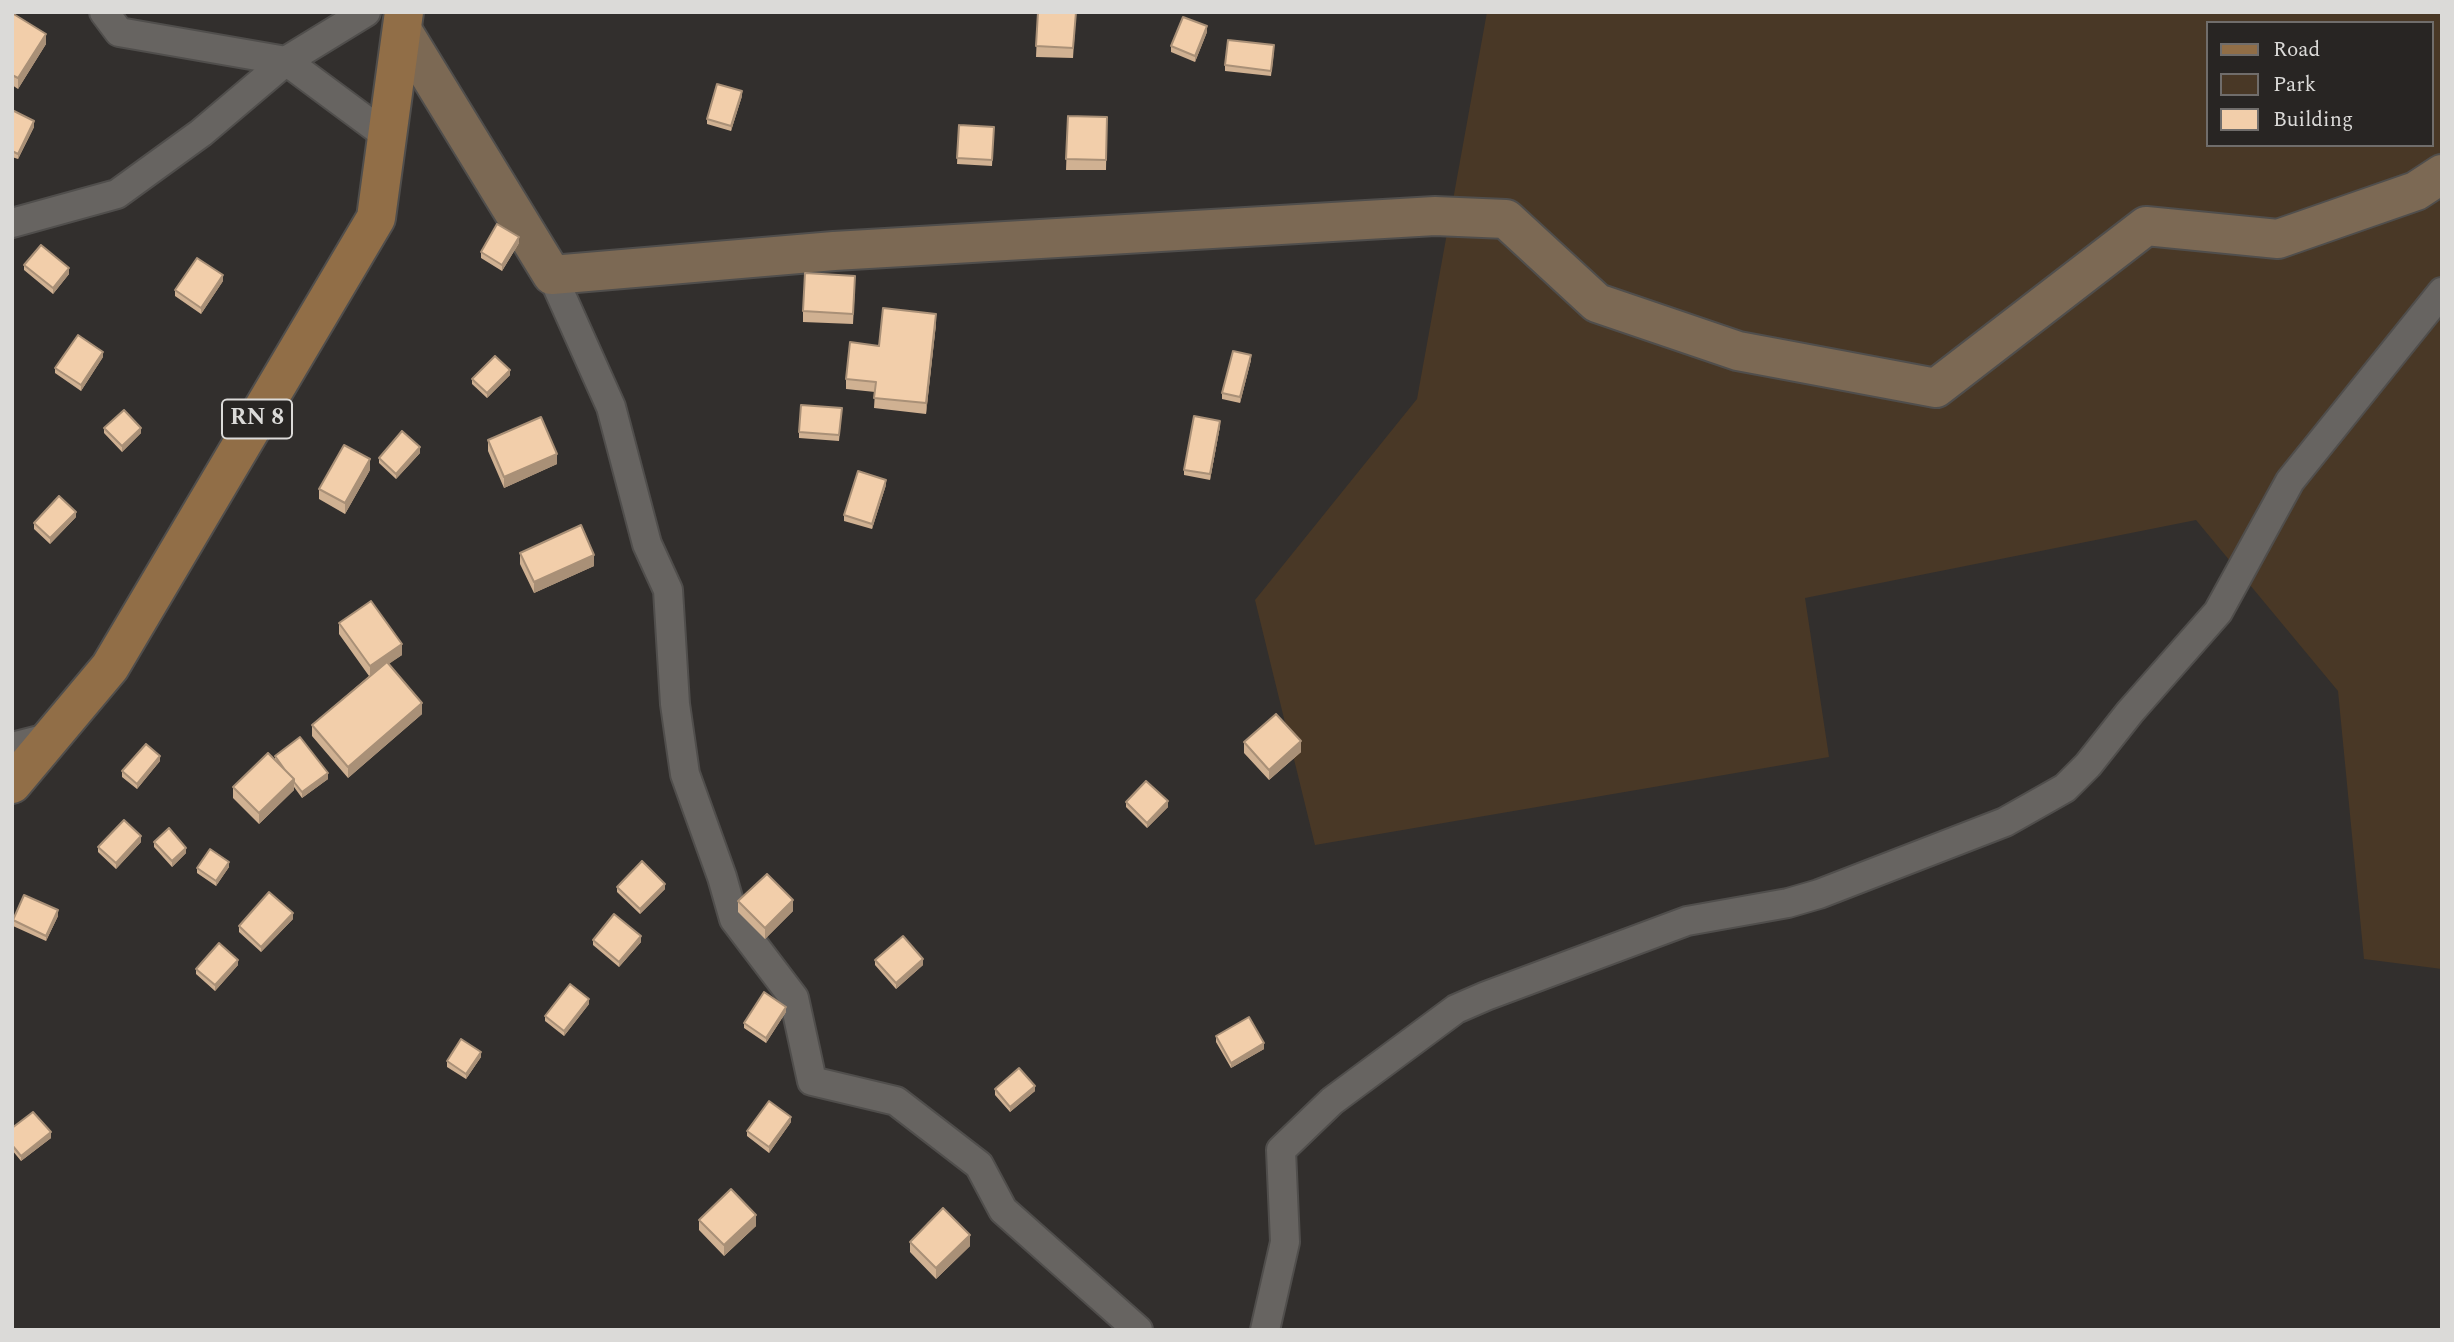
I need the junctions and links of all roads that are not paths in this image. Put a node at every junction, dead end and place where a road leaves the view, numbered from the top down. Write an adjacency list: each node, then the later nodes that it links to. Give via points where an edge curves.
1 (104, 12): 4 (street, via 119,32)
2 (366, 12): 4 (street)
3 (403, 21): 5 (main road, RN 8); 8 (street)
4 (286, 61): 5 (street); 7 (street, via 201,133 117,194)
5 (387, 136): 10 (main road, RN 8, via 376,218 110,667)
6 (2442, 174): 8 (street, via 2416,191 2278,239 2146,226 1936,388 1738,351 1597,303 1506,219 1435,216 848,250)
7 (12, 223)
8 (552, 275): 13 (street, via 611,407 648,544 668,590 675,704 685,774 734,919 794,998 812,1081 896,1101 979,1165 1003,1210)
9 (2442, 292): 14 (street, via 2290,481 2218,612 2064,788 2006,822 1819,894 1687,921 1486,996 1456,1009 1332,1101 1281,1150 1285,1242)
10 (51, 737): 11 (street); 12 (main road, RN 8)
11 (12, 747)
12 (12, 784)
13 (1138, 1330)
14 (1265, 1330)

